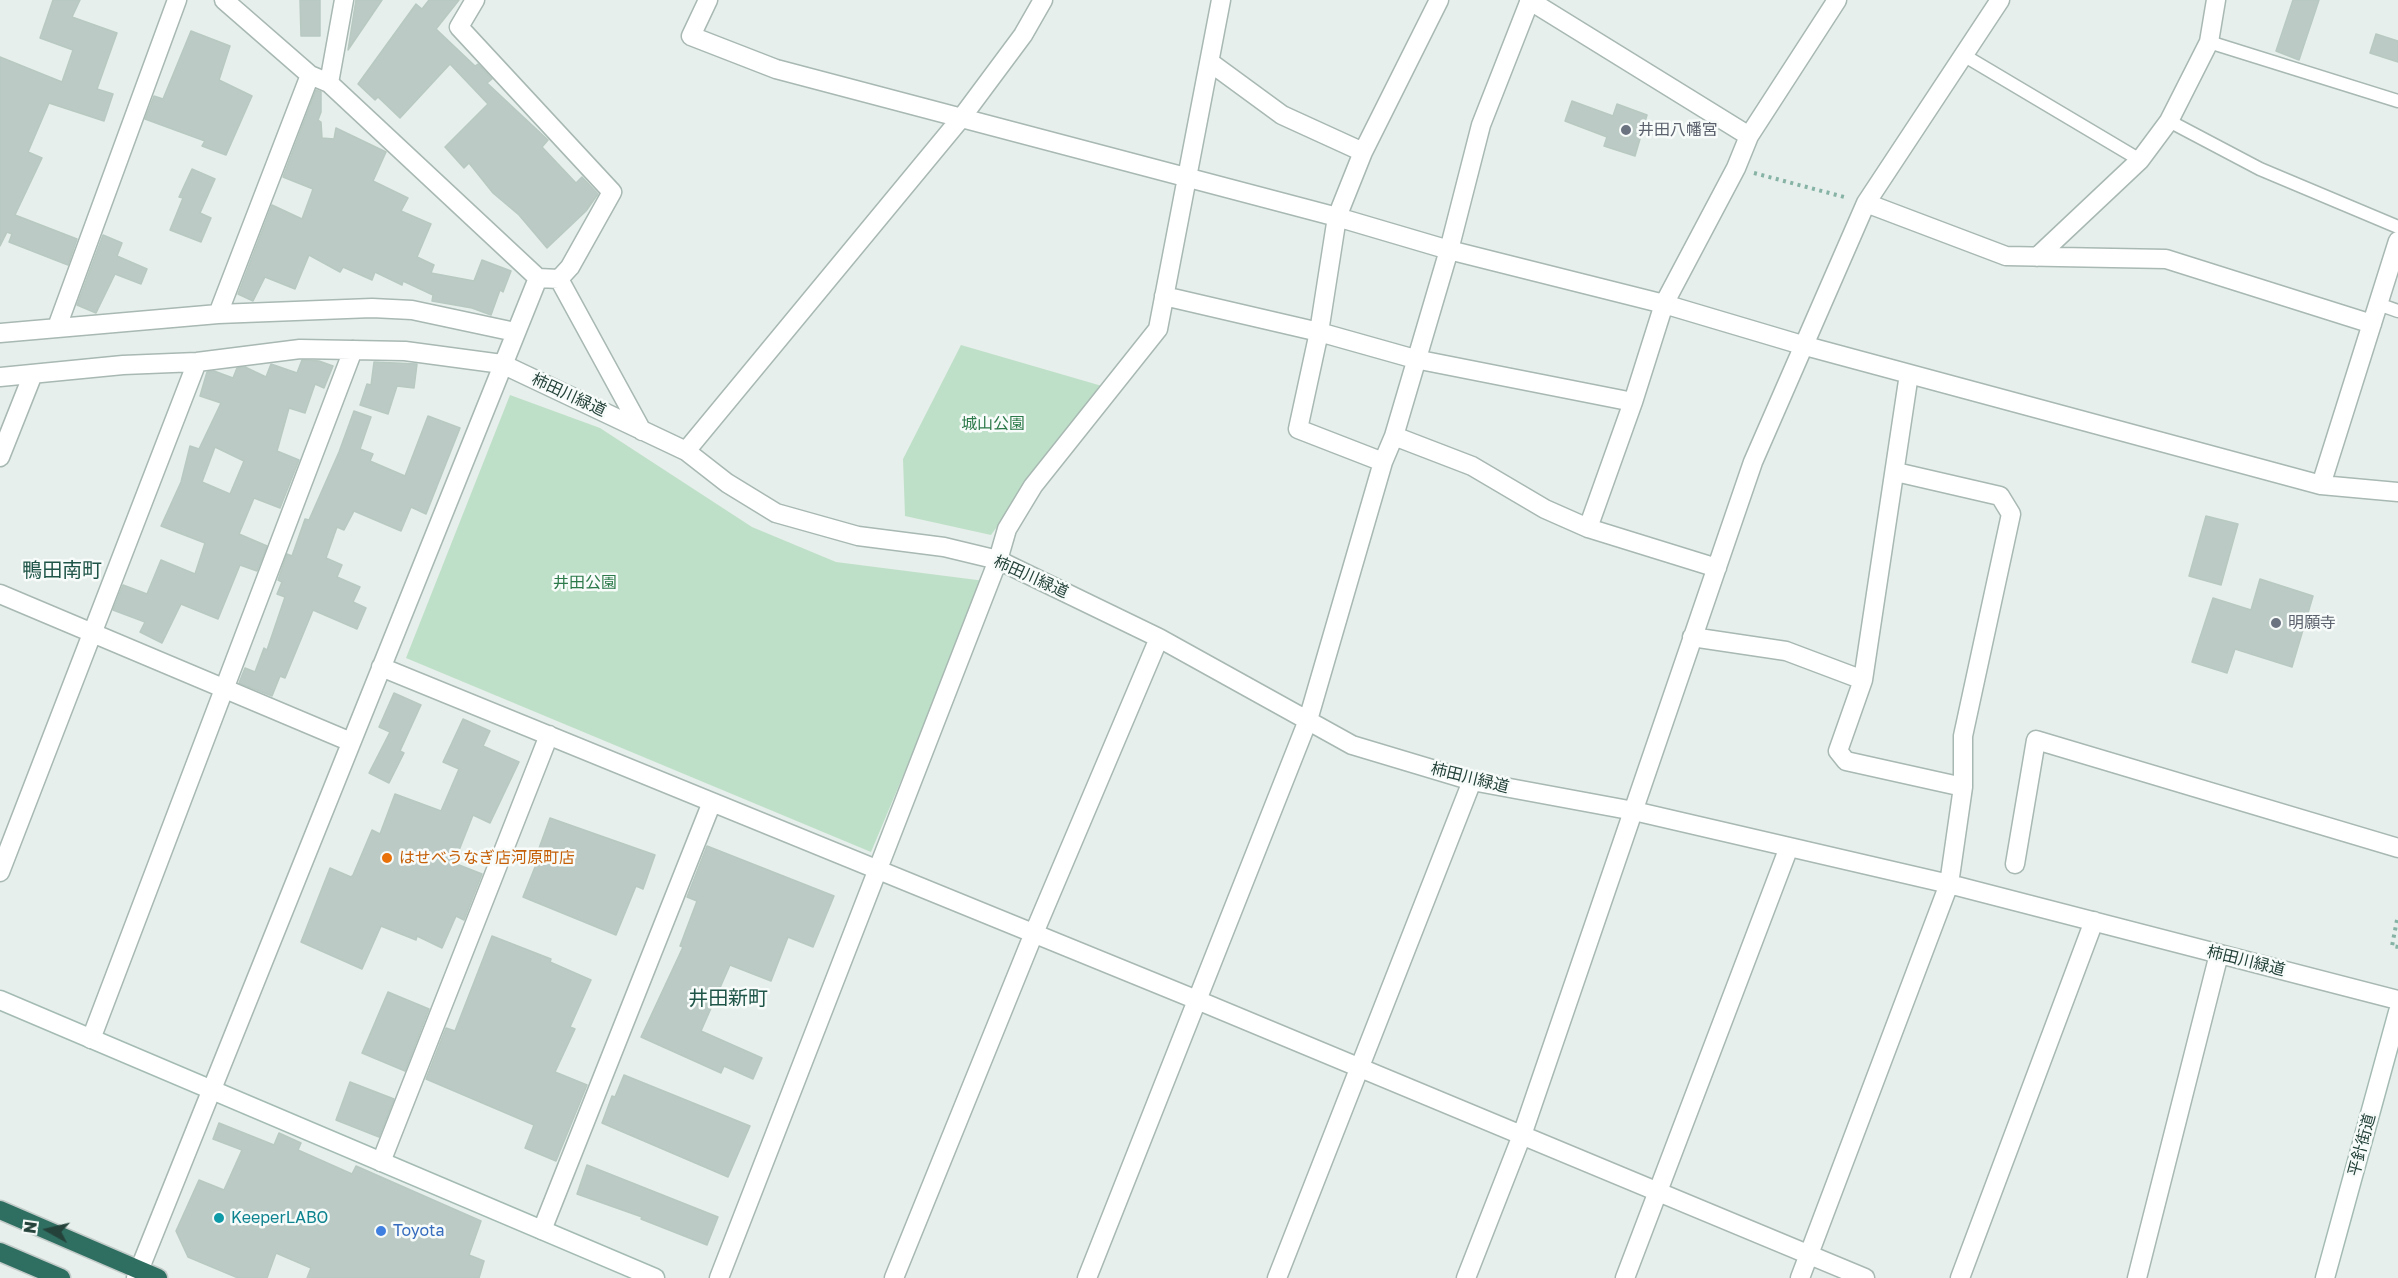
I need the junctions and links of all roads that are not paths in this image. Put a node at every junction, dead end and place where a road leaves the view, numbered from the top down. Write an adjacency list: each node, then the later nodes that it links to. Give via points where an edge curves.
1 (177, 0): 39 (street)
2 (224, 0): 16 (street)
3 (344, 0): 17 (street)
4 (476, 0): 32 (street, via 459,27 612,192 570,267)
5 (708, 0): 19 (street, via 691,36 776,69)
6 (1043, 0): 19 (street, via 1023,35)
7 (1221, 0): 15 (street)
8 (1439, 0): 22 (street)
9 (1529, 0): 21 (street); 29 (street, via 1481,125)
10 (1837, 0): 21 (street)
11 (1999, 0): 14 (street)
12 (2216, 0): 13 (street)
13 (2209, 42): 18 (lane); 20 (street)
14 (1965, 56): 23 (lane); 25 (street)
15 (1210, 63): 22 (street, via 1282,115); 24 (street)
16 (310, 75): 17 (street); 37 (street)
17 (329, 83): 31 (street)
18 (2398, 101)
19 (962, 117): 24 (street); 54 (street)
20 (2169, 121): 23 (street); 27 (lane, via 2260,169)
21 (1749, 136): 34 (street)
22 (1363, 152): 26 (street)
23 (2140, 160): 30 (street)
24 (1188, 178): 26 (street); 33 (street)
25 (1866, 203): 30 (street, via 2006,256); 43 (street)
26 (1337, 217): 29 (street); 41 (street)
27 (2398, 227)
28 (2398, 241): 35 (street)
29 (1449, 250): 34 (street); 45 (street)
30 (2037, 256): 38 (street, via 2166,259)
31 (538, 278): 32 (street); 40 (street)
32 (559, 279): 52 (street)
33 (1164, 296): 41 (street); 61 (street, via 1158,329 1033,486 1007,529)
34 (1664, 304): 43 (street); 51 (street)
35 (2378, 304): 36 (lane); 38 (street)
36 (2398, 311)
37 (218, 314): 39 (street); 40 (street, via 412,310)
38 (2372, 324): 58 (street)
39 (57, 327): 42 (street)
40 (515, 332): 47 (street)
41 (1319, 332): 45 (street); 56 (street, via 1298,429)
42 (0, 333)
43 (1802, 345): 49 (street); 62 (street, via 1753,462)
44 (353, 350): 46 (street, 柿田川緑道, via 300,349); 47 (street, 柿田川緑道, via 405,351); 69 (street)
45 (1415, 359): 51 (street); 53 (street)
46 (197, 362): 48 (street, 柿田川緑道); 64 (street)
47 (502, 364): 52 (street, 柿田川緑道); 67 (street)
48 (33, 374): 50 (street, 柿田川緑道); 55 (street)
49 (1909, 374): 57 (street); 58 (street)
50 (0, 377)
51 (1634, 402): 60 (street)
52 (642, 431): 54 (street, 柿田川緑道)
53 (1394, 436): 56 (street); 60 (street, via 1472,466 1545,509)
54 (686, 451): 61 (street, 柿田川緑道, via 727,483 776,513 858,536 944,547)
55 (0, 457)
56 (1383, 462): 70 (street)
57 (1896, 472): 68 (street); 74 (street, via 2000,496 2011,514 1963,736)
58 (2321, 485): 59 (street)
59 (2398, 492)
60 (1588, 528): 62 (street)
61 (998, 560): 65 (street, 柿田川緑道); 80 (street)
62 (1717, 568): 66 (street)
63 (0, 594): 64 (street)
64 (91, 632): 69 (street); 81 (street)
65 (1159, 638): 70 (street, 柿田川緑道); 84 (street)
66 (1692, 638): 68 (street, via 1786,651); 76 (street)
67 (381, 667): 71 (street); 72 (street)
68 (1863, 680): 74 (street, via 1838,751 1846,761)
69 (224, 688): 72 (street); 89 (street)
70 (1308, 720): 73 (street, 柿田川緑道, via 1352,746); 87 (street)
71 (549, 735): 75 (street); 93 (street)
72 (351, 742): 91 (street)
73 (1472, 781): 76 (street, 柿田川緑道); 90 (street)
74 (1962, 787): 82 (street)
75 (712, 802): 80 (street); 96 (street)
76 (1634, 811): 77 (street, 柿田川緑道); 92 (street)
77 (1789, 847): 82 (street, 柿田川緑道); 94 (street)
78 (2398, 848): 79 (street, via 2036,740)
79 (2015, 864)
80 (878, 870): 84 (street); 103 (street)
81 (0, 872)
82 (1949, 884): 83 (street, 柿田川緑道); 98 (street)
83 (2094, 921): 85 (street, 柿田川緑道); 111 (street)
84 (1034, 933): 87 (street); 104 (street)
85 (2219, 954): 88 (street, 柿田川緑道); 112 (street)
86 (0, 1000): 89 (street)
87 (1197, 1000): 90 (street); 105 (street)
88 (2398, 1011): 113 (street, 平針街道)
89 (91, 1039): 91 (street)
90 (1358, 1067): 92 (street); 106 (street)
91 (212, 1090): 93 (street); 99 (street)
92 (1522, 1135): 94 (street); 107 (street)
93 (381, 1161): 96 (street)
94 (1658, 1192): 98 (street); 108 (street)
95 (0, 1210): 99 (highway)
96 (542, 1230): 102 (street)
97 (0, 1252): 100 (highway)
98 (1809, 1255): 109 (street); 110 (street)
99 (138, 1274): 101 (highway)
100 (61, 1278)
101 (158, 1278)
102 (655, 1278)
103 (719, 1278)
104 (894, 1278)
105 (1087, 1278)
106 (1277, 1278)
107 (1466, 1278)
108 (1625, 1278)
109 (1800, 1278)
110 (1864, 1278)
111 (1960, 1278)
112 (2137, 1278)
113 (2325, 1278)

